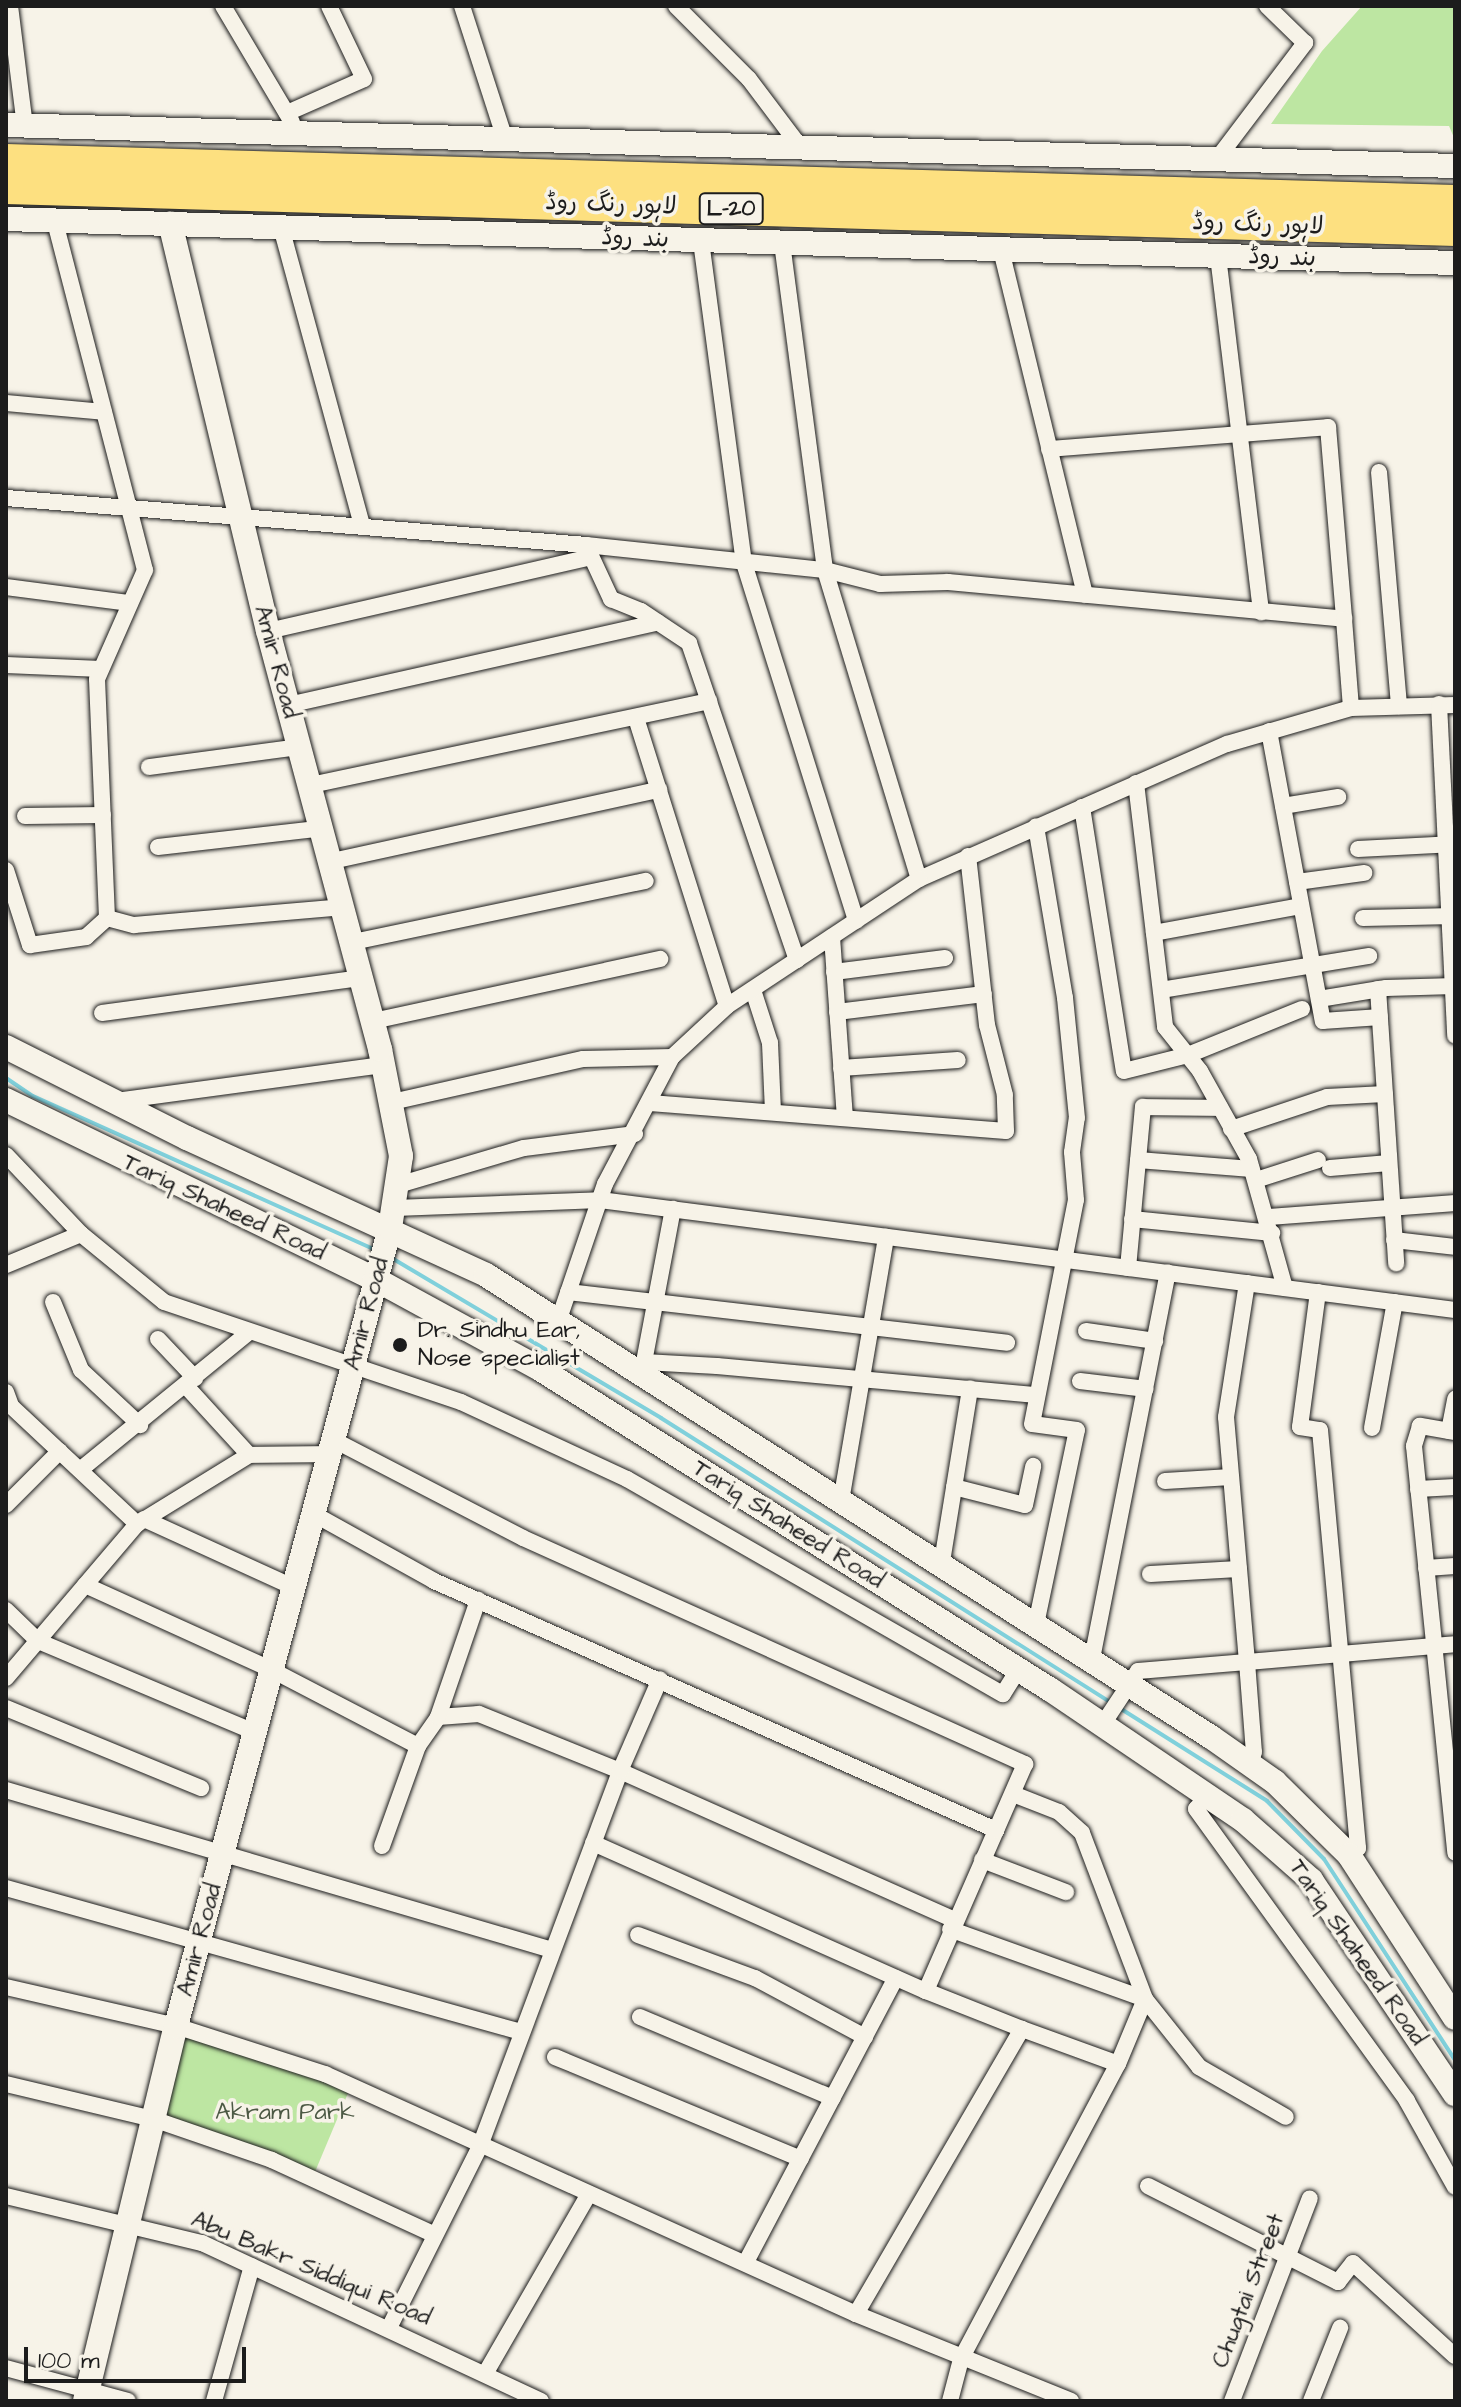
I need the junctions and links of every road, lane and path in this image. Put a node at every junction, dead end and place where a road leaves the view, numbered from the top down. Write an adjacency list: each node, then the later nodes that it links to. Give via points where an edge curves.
1 (10, 6): 8 (street)
2 (223, 6): 7 (street)
3 (329, 6): 7 (street, via 364,79)
4 (462, 6): 9 (street)
5 (676, 6): 10 (street, via 749,79)
6 (1267, 6): 11 (street, via 1305,43)
7 (293, 124): 8 (main road); 9 (main road)
8 (16, 126)
9 (505, 139): 10 (main road)
10 (801, 148): 11 (main road)
11 (1217, 159): 13 (main road)
12 (6, 160): 15 (highway, لاہور رنگ روڈ / L-20)
13 (1455, 166)
14 (6, 188): 20 (highway, لاہور رنگ روڈ / L-20)
15 (1455, 201)
16 (6, 219): 17 (main road, بند روڈ)
17 (55, 221): 18 (main road, بند روڈ); 27 (street)
18 (170, 224): 19 (main road, بند روڈ); 33 (main road, Amir Road)
19 (281, 227): 21 (main road, بند روڈ); 34 (street)
20 (1455, 230)
21 (701, 241): 22 (main road, بند روڈ); 36 (street)
22 (782, 243): 23 (main road, بند روڈ); 37 (street)
23 (1001, 250): 24 (main road, بند روڈ); 29 (street)
24 (1218, 256): 25 (main road, بند روڈ); 28 (street)
25 (1455, 263)
26 (6, 403): 27 (street)
27 (104, 412): 32 (street)
28 (1240, 435): 29 (street); 41 (street); 42 (street, via 1328,427)
29 (1049, 449): 39 (street)
30 (1379, 472): 50 (street)
31 (6, 498): 32 (street)
32 (129, 508): 33 (street); 40 (street, via 145,570)
33 (240, 517): 34 (street); 44 (main road, Amir Road)
34 (362, 525): 35 (street)
35 (588, 551): 36 (street); 43 (street, via 611,599); 44 (street)
36 (744, 563): 37 (street); 81 (street)
37 (825, 570): 39 (street, via 880,584 948,582); 73 (street)
38 (6, 587): 40 (street)
39 (1085, 595): 41 (street)
40 (130, 603): 46 (street)
41 (1261, 612): 42 (street)
42 (1344, 619): 51 (street)
43 (658, 622): 47 (street, via 689,643); 49 (street)
44 (268, 631): 49 (main road, Amir Road)
45 (6, 665): 46 (street)
46 (101, 669): 62 (street, via 97,679)
47 (709, 701): 52 (street); 88 (street)
48 (1447, 704): 50 (street); 66 (street)
49 (288, 705): 54 (main road, Amir Road)
50 (1399, 706): 51 (street)
51 (1351, 708): 53 (street)
52 (636, 718): 57 (street); 58 (street)
53 (1269, 731): 56 (street); 60 (street)
54 (298, 747): 55 (street); 57 (main road, Amir Road)
55 (149, 767)
56 (1136, 783): 61 (street); 82 (street)
57 (311, 785): 65 (main road, Amir Road)
58 (659, 790): 70 (street); 98 (street)
59 (1338, 797): 60 (street)
60 (1283, 806): 75 (street)
61 (1082, 807): 64 (street); 106 (street, via 1124,1071)
62 (103, 815): 63 (street); 79 (street)
63 (25, 816)
64 (1036, 826): 69 (street); 136 (street, via 1065,998 1077,1118 1072,1152 1076,1200)
65 (324, 828): 67 (street); 70 (main road, Amir Road)
66 (1449, 844): 68 (street); 78 (street)
67 (158, 847)
68 (1358, 849)
69 (968, 856): 73 (street); 96 (street)
70 (332, 861): 77 (main road, Amir Road)
71 (6, 870): 79 (street, via 30,945 86,937)
72 (1364, 873): 75 (street)
73 (919, 879): 81 (street)
74 (646, 881): 84 (street)
75 (1297, 882): 76 (street)
76 (1301, 906): 82 (street); 89 (street)
77 (344, 907): 79 (street, via 134,925); 84 (main road, Amir Road)
78 (1451, 916): 80 (street); 92 (street)
79 (107, 918)
80 (1363, 918)
81 (856, 921): 83 (street)
82 (1154, 933): 95 (street)
83 (832, 937): 88 (street); 90 (street)
84 (353, 942): 91 (main road, Amir Road)
85 (1369, 956): 89 (street)
86 (945, 958): 90 (street)
87 (660, 959): 103 (street)
88 (797, 960): 94 (street)
89 (1312, 965): 95 (street); 97 (street)
90 (834, 972): 100 (street)
91 (362, 978): 101 (street); 103 (main road, Amir Road)
92 (1453, 986): 93 (street); 104 (street)
93 (1378, 989): 97 (street); 102 (street)
94 (753, 990): 98 (street); 117 (street, via 770,1043)
95 (1161, 990): 106 (street, via 1165,1027)
96 (984, 994): 100 (street); 118 (street, via 1005,1095 1006,1131)
97 (1319, 999): 102 (street, via 1323,1021)
98 (727, 1006): 107 (street)
99 (1302, 1009): 106 (street)
100 (837, 1012): 110 (street)
101 (102, 1013)
102 (1380, 1017): 111 (street)
103 (373, 1021): 109 (main road, Amir Road)
104 (1455, 1036)
105 (6, 1047): 113 (main road, Tariq Shaheed Road)
106 (1188, 1055): 116 (street)
107 (672, 1057): 114 (street, via 583,1059); 115 (street)
108 (958, 1060): 110 (street)
109 (383, 1065): 113 (street); 114 (main road, Amir Road)
110 (841, 1068): 118 (street)
111 (1385, 1094): 119 (street, via 1327,1097); 123 (street)
112 (6, 1100): 141 (main road, Tariq Shaheed Road)
113 (114, 1101): 129 (main road, Tariq Shaheed Road)
114 (392, 1102): 129 (main road, Amir Road, via 401,1145)
115 (650, 1103): 117 (street); 120 (street)
116 (1220, 1108): 119 (street); 122 (street, via 1143,1107)
117 (773, 1112): 118 (street)
118 (845, 1118)
119 (1231, 1129): 124 (street)
120 (635, 1134): 125 (street); 129 (street, via 524,1148)
121 (6, 1155): 132 (street)
122 (1138, 1160): 124 (street); 130 (street)
123 (1389, 1163): 124 (street, via 1324,1164); 127 (street)
124 (1254, 1175): 131 (street)
125 (600, 1200): 128 (street); 129 (street); 144 (street)
126 (1455, 1203): 127 (street)
127 (1392, 1206): 131 (street); 134 (street)
128 (673, 1209): 133 (street); 147 (street)
129 (393, 1214): 141 (main road, Amir Road); 150 (main road, Tariq Shaheed Road)
130 (1132, 1219): 131 (street); 139 (street)
131 (1270, 1225): 143 (street)
132 (81, 1234): 138 (street); 153 (street, via 164,1302)
133 (886, 1237): 136 (street); 151 (street)
134 (1394, 1240): 135 (street); 137 (street)
135 (1455, 1247)
136 (1064, 1260): 139 (street); 165 (street)
137 (1396, 1263)
138 (6, 1265)
139 (1128, 1268): 140 (street)
140 (1168, 1273): 142 (street); 155 (street)
141 (376, 1276): 157 (main road, Amir Road); 201 (main road, Tariq Shaheed Road, via 540,1369)
142 (1247, 1283): 143 (street); 175 (street, via 1226,1417)
143 (1285, 1288): 145 (street)
144 (568, 1292): 147 (street); 150 (street)
145 (1318, 1292): 148 (street); 197 (street, via 1300,1427 1320,1430)
146 (53, 1302): 167 (street, via 81,1370)
147 (655, 1302): 151 (street); 158 (street)
148 (1395, 1302): 149 (street); 168 (street)
149 (1455, 1310)
150 (559, 1319): 158 (main road, Tariq Shaheed Road)
151 (871, 1327): 156 (street); 159 (street)
152 (1086, 1331): 155 (street)
153 (247, 1334): 157 (street); 161 (street)
154 (158, 1339): 161 (street)
155 (1155, 1341): 163 (street)
156 (1007, 1343)
157 (354, 1363): 170 (main road, Amir Road); 201 (street, via 461,1402 627,1479 1003,1694)
158 (642, 1367): 159 (street); 180 (main road, Tariq Shaheed Road)
159 (862, 1378): 162 (street); 180 (street)
160 (1080, 1381): 163 (street)
161 (191, 1382): 167 (street); 172 (street)
162 (970, 1388): 165 (street); 177 (street)
163 (1146, 1389): 199 (street)
164 (6, 1392): 171 (street, via 11,1406)
165 (1037, 1395): 193 (street, via 1032,1424 1077,1430)
166 (1455, 1399): 169 (street)
167 (140, 1425): 174 (street)
168 (1372, 1428)
169 (1452, 1431): 179 (street, via 1420,1426 1414,1446)
170 (330, 1446): 172 (street); 182 (main road, Amir Road); 214 (street, via 1025,1764)
171 (60, 1451): 174 (street); 181 (street)
172 (249, 1455): 183 (street)
173 (1033, 1466): 177 (street, via 1025,1505)
174 (80, 1470): 183 (street)
175 (1231, 1477): 176 (street); 187 (street)
176 (1165, 1481)
177 (954, 1487): 185 (street)
178 (1455, 1487): 179 (street)
179 (1418, 1489): 186 (street)
180 (841, 1501): 185 (main road, Tariq Shaheed Road)
181 (6, 1505)
182 (312, 1513): 190 (main road, Amir Road); 191 (street)
183 (141, 1522): 189 (street); 190 (street)
184 (1455, 1566): 186 (street)
185 (941, 1568): 193 (main road, Tariq Shaheed Road)
186 (1426, 1568): 196 (street)
187 (1239, 1569): 188 (street); 198 (street)
188 (1150, 1574)
189 (85, 1585): 194 (street); 200 (street)
190 (291, 1586): 200 (main road, Amir Road)
191 (478, 1600): 203 (street); 206 (street)
192 (6, 1610): 194 (street)
193 (1035, 1629): 199 (main road, Tariq Shaheed Road)
194 (38, 1641): 202 (street); 208 (street)
195 (1455, 1644): 196 (street)
196 (1434, 1646): 197 (street); 219 (street)
197 (1338, 1654): 198 (street); 220 (street, via 1358,1848)
198 (1247, 1662): 204 (street, via 1138,1671); 210 (street, via 1254,1752)
199 (1091, 1664): 204 (main road, Tariq Shaheed Road)
200 (270, 1669): 208 (main road, Amir Road); 209 (street)
201 (1018, 1670): 207 (main road, Tariq Shaheed Road)
202 (6, 1678)
203 (660, 1679): 211 (street); 216 (street)
204 (1124, 1690): 207 (street); 210 (main road, Tariq Shaheed Road)
205 (6, 1708): 212 (street)
206 (438, 1717): 209 (street); 211 (street, via 479,1714)
207 (1106, 1721): 215 (main road, Tariq Shaheed Road)
208 (255, 1732): 221 (main road, Amir Road)
209 (418, 1746): 218 (street)
210 (1250, 1765): 220 (main road, Tariq Shaheed Road, via 1303,1805)
211 (620, 1771): 217 (street); 225 (street)
212 (201, 1788)
213 (6, 1790): 221 (street)
214 (1013, 1794): 216 (street); 232 (street, via 1059,1812 1082,1833)
215 (1207, 1797): 242 (main road, Tariq Shaheed Road, via 1274,1842 1311,1880); 249 (street, via 1196,1809 1407,2101)
216 (996, 1830): 222 (street)
217 (593, 1843): 228 (street); 229 (street)
218 (382, 1846)
219 (1455, 1853)
220 (1349, 1855): 234 (main road, Tariq Shaheed Road)
221 (222, 1857): 227 (main road, Amir Road); 228 (street)
222 (982, 1860): 224 (street); 225 (street)
223 (6, 1888): 227 (street)
224 (1066, 1892)
225 (952, 1924): 231 (street); 232 (street)
226 (638, 1935): 238 (street, via 755,1978)
227 (201, 1942): 235 (main road, Amir Road); 237 (street)
228 (552, 1950): 237 (street)
229 (896, 1978): 231 (street); 238 (street)
230 (6, 1987): 235 (street)
231 (926, 1991): 236 (street)
232 (1145, 1999): 240 (street); 244 (street, via 1199,2067)
233 (640, 2017): 243 (street)
234 (1455, 2018)
235 (176, 2026): 245 (main road, Amir Road); 246 (street, via 325,2074)
236 (1022, 2029): 240 (street); 258 (street)
237 (521, 2032): 246 (street)
238 (865, 2037): 243 (street)
239 (555, 2057): 247 (street)
240 (1118, 2064): 262 (street)
241 (6, 2084): 245 (street)
242 (1455, 2094)
243 (833, 2098): 247 (street)
244 (1286, 2117)
245 (153, 2119): 253 (main road, Amir Road); 254 (street, via 272,2160)
246 (480, 2146): 250 (street); 254 (street)
247 (801, 2159): 256 (street)
248 (1148, 2186): 255 (street)
249 (1455, 2187)
250 (589, 2194): 256 (street); 264 (street)
251 (6, 2196): 253 (street, Abu Bakr Siddiqui Road)
252 (1310, 2198): 255 (street, Chugtai Street)
253 (128, 2223): 257 (street, Abu Bakr Siddiqui Road, via 202,2243); 265 (main road, Amir Road)
254 (435, 2235): 259 (street)
255 (1291, 2255): 261 (street, via 1338,2282 1353,2263); 271 (street, Chugtai Street)
256 (746, 2262): 258 (street)
257 (252, 2266): 259 (street, Abu Bakr Siddiqui Road); 268 (street)
258 (856, 2314): 262 (street)
259 (390, 2326): 264 (street, Abu Bakr Siddiqui Road)
260 (1340, 2328): 272 (street)
261 (1455, 2356)
262 (961, 2359): 269 (street); 270 (street)
263 (6, 2368): 265 (street)
264 (485, 2374): 266 (street, Abu Bakr Siddiqui Road)
265 (86, 2395): 267 (street)
266 (533, 2399)
267 (128, 2401)
268 (214, 2401)
269 (950, 2401)
270 (1071, 2401)
271 (1232, 2401)
272 (1311, 2401)

